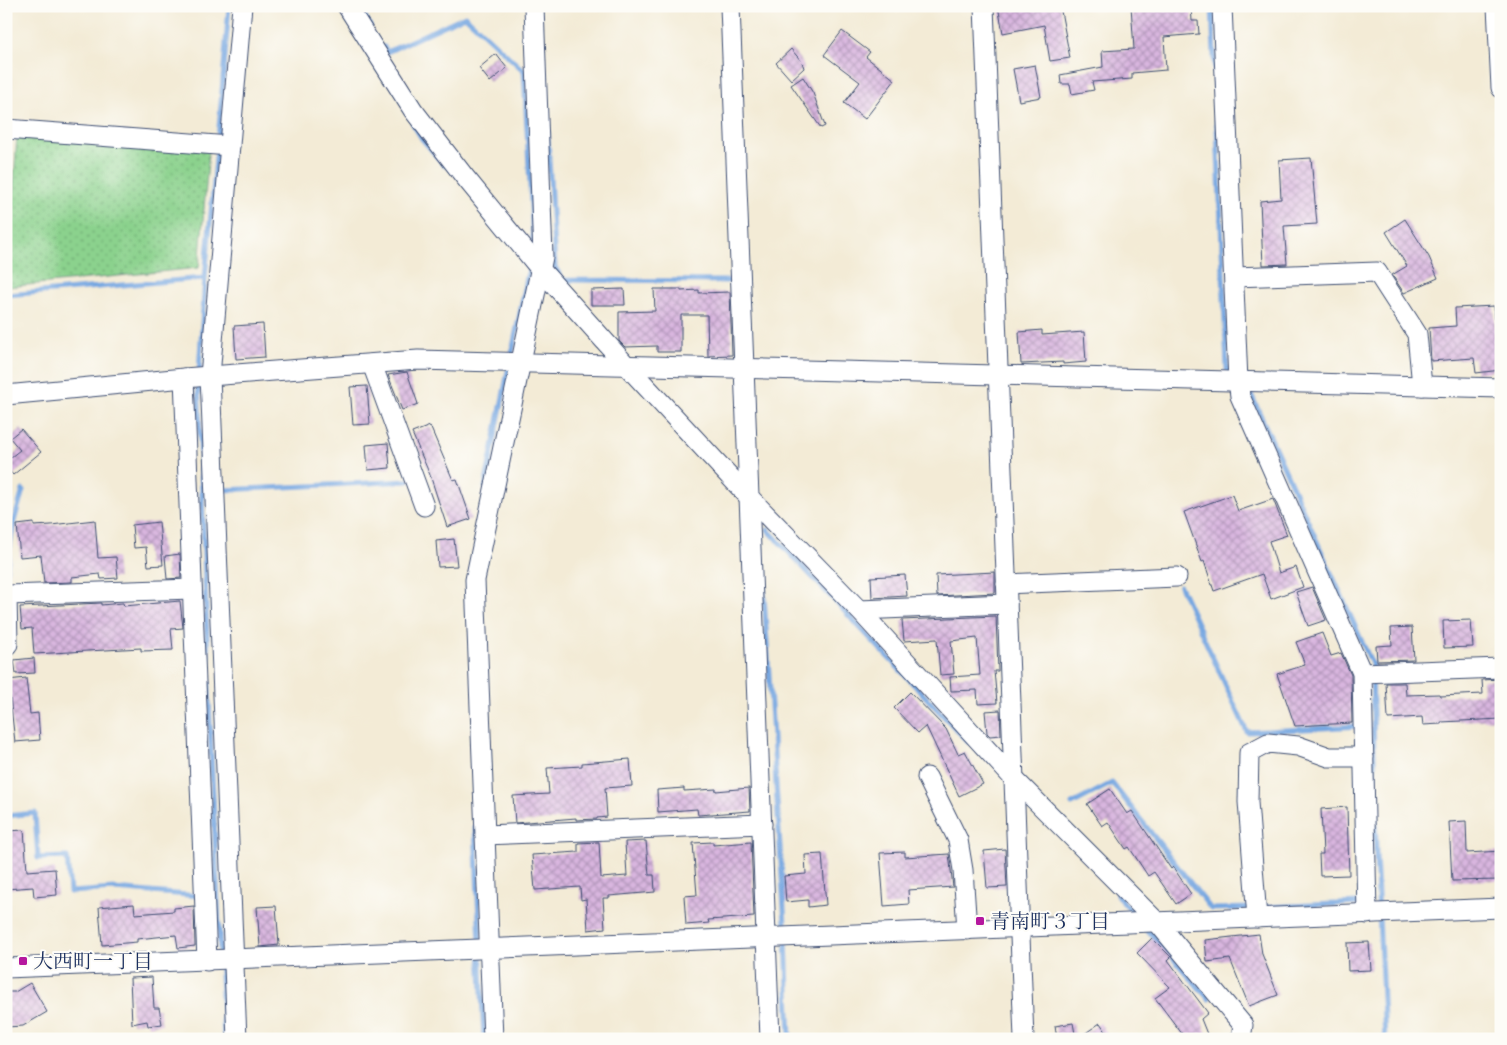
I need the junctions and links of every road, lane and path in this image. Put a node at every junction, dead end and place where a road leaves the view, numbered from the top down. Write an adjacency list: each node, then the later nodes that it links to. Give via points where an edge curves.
1 (242, 6): 10 (street)
2 (347, 6): 11 (street, via 412,110)
3 (534, 6): 11 (street, via 544,257)
4 (730, 6): 16 (street)
5 (984, 6): 17 (street)
6 (1222, 6): 12 (street)
7 (1498, 6): 8 (street)
8 (1501, 88)
9 (6, 128): 10 (street)
10 (230, 146): 18 (street)
11 (541, 270): 13 (street); 15 (street)
12 (1234, 277): 20 (street); 21 (street, via 1377,272 1417,334)
13 (522, 363): 14 (street, via 418,360); 15 (street); 38 (street, via 475,580)
14 (372, 364): 18 (street); 25 (street)
15 (627, 366): 16 (street); 24 (street)
16 (743, 368): 17 (street); 24 (street)
17 (998, 374): 20 (street); 27 (street)
18 (210, 376): 19 (street); 47 (street)
19 (184, 378): 23 (street); 28 (street)
20 (1238, 381): 21 (street); 33 (street, via 1240,396)
21 (1422, 386): 22 (street)
22 (1501, 388)
23 (6, 395)
24 (748, 496): 30 (street); 37 (street)
25 (424, 506)
26 (1177, 577): 27 (street)
27 (1006, 584): 29 (street)
28 (192, 589): 31 (street, via 7,595); 48 (street)
29 (1007, 604): 30 (street); 36 (street)
30 (859, 610): 36 (street)
31 (6, 646)
32 (1501, 668): 33 (street)
33 (1362, 673): 34 (street)
34 (1364, 757): 40 (street); 41 (street, via 1329,757 1298,746 1268,743 1249,753 1248,802)
35 (928, 776): 44 (street, via 958,840)
36 (1014, 779): 42 (street); 43 (street)
37 (762, 824): 38 (street); 45 (street)
38 (485, 835): 46 (street)
39 (1501, 908): 40 (street)
40 (1367, 914): 41 (street)
41 (1257, 918): 42 (street)
42 (1157, 922): 43 (street); 54 (street, via 1244,1025)
43 (1020, 928): 44 (street); 53 (street)
44 (967, 930): 45 (street)
45 (766, 938): 46 (street); 52 (street)
46 (489, 948): 47 (street); 51 (street)
47 (234, 960): 48 (street); 50 (street)
48 (207, 961): 49 (street)
49 (6, 968)
50 (236, 1039)
51 (493, 1039)
52 (770, 1039)
53 (1024, 1039)
54 (1242, 1039)

